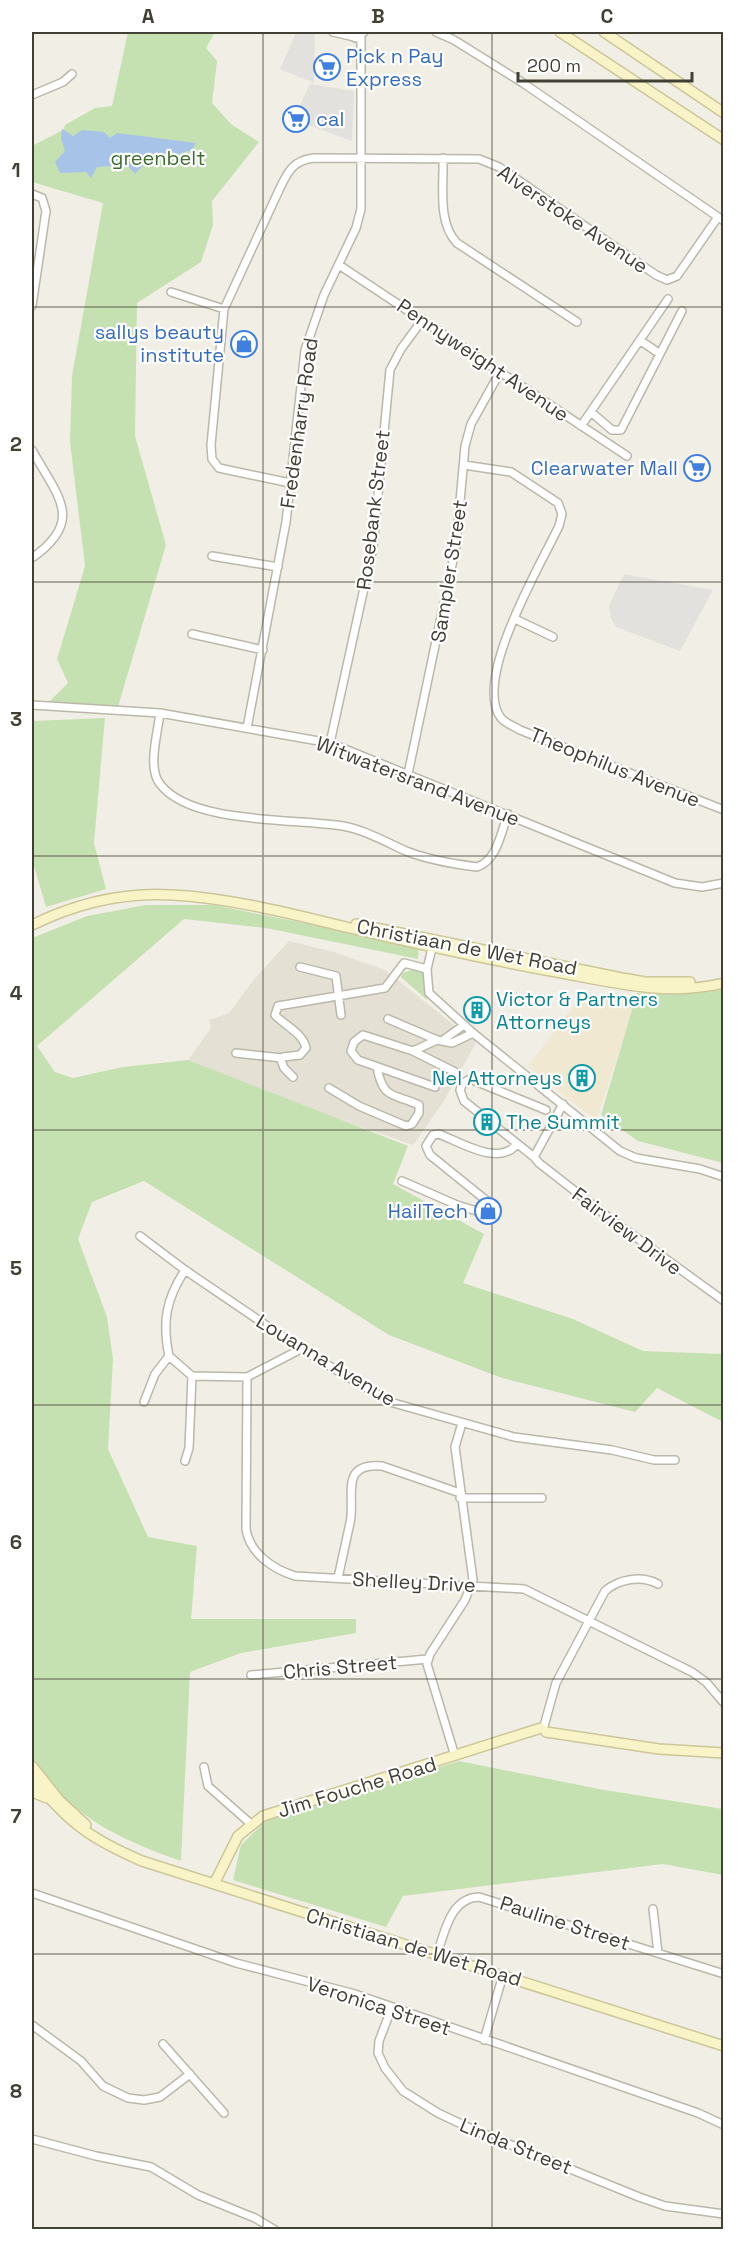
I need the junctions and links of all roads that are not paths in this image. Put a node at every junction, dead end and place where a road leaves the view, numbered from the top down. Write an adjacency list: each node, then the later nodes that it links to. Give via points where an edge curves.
1 (333, 32): 5 (street)
2 (436, 32): 13 (street, via 523,84)
3 (560, 32): 9 (main road)
4 (604, 32): 8 (main road)
5 (355, 35): 10 (street, Fredenharry Road, via 359,52)
6 (72, 74): 7 (street, via 58,85)
7 (32, 95)
8 (723, 113)
9 (723, 140)
10 (360, 158): 11 (street, Alverstoke Avenue); 14 (street, Fredenharry Road, via 359,219); 18 (street, Alverstoke Avenue, via 304,159 290,169)
11 (443, 158): 13 (street, Alverstoke Avenue, via 479,159 499,167 662,279 677,276); 21 (street, via 444,219 450,235)
12 (32, 194): 17 (street, via 42,198 46,211)
13 (721, 219)
14 (339, 265): 20 (street, Pennyweight Avenue); 29 (street, Fredenharry Road, via 305,350)
15 (171, 292): 18 (street)
16 (669, 299): 22 (street)
17 (32, 306)
18 (224, 309): 29 (street, Alverstoke Avenue, via 212,459 227,472)
19 (682, 311): 23 (street)
20 (423, 319): 24 (street, Pennyweight Avenue); 40 (street, Rosebank Street, via 400,349 390,370 373,547)
21 (577, 322)
22 (641, 341): 23 (street); 25 (street)
23 (660, 354): 25 (street, via 621,430)
24 (500, 372): 25 (street, Pennyweight Avenue); 28 (street, Sampler Street, via 471,424)
25 (588, 421): 27 (street, Pennyweight Avenue)
26 (32, 450): 31 (street, via 64,515 54,541)
27 (627, 456)
28 (464, 465): 33 (street, via 511,472 553,499 561,509 559,526); 41 (street, Sampler Street, via 454,556)
29 (290, 483): 32 (street, Fredenharry Road)
30 (212, 556): 32 (street)
31 (32, 558)
32 (278, 567): 36 (street, Fredenharry Road)
33 (515, 619): 35 (street); 42 (street, Theophilus Avenue, via 494,677 498,712 506,723)
34 (192, 634): 36 (street)
35 (553, 637)
36 (263, 650): 39 (street, Fredenharry Road)
37 (32, 705): 38 (street, Witwatersrand Avenue)
38 (160, 713): 39 (street, Witwatersrand Avenue); 43 (street, via 157,779 169,793 194,806 272,822 342,826 409,852 477,867 492,856)
39 (247, 728): 40 (street, Witwatersrand Avenue)
40 (330, 743): 41 (street, Witwatersrand Avenue)
41 (408, 774): 43 (street, Witwatersrand Avenue)
42 (723, 810)
43 (508, 814): 44 (street, Witwatersrand Avenue, via 675,883 702,887)
44 (723, 884)
45 (32, 925): 46 (main road, Christiaan de Wet Road, via 91,903 154,895 193,897 369,926)
46 (433, 942): 48 (street); 49 (main road, Christiaan de Wet Road, via 645,982); 50 (main road, Christiaan de Wet Road, via 515,965 621,985 673,989)
47 (300, 967): 51 (street, via 336,976)
48 (426, 969): 51 (street, via 404,963 385,988); 54 (street, via 431,997)
49 (723, 978)
50 (723, 983)
51 (339, 996): 52 (street); 59 (street, via 278,1006 275,1015 298,1034 306,1048 300,1055)
52 (341, 1015)
53 (388, 1019): 56 (street)
54 (464, 1026): 55 (street); 56 (street)
55 (473, 1033): 56 (street, via 452,1043); 65 (street)
56 (440, 1040): 57 (street)
57 (413, 1051): 60 (street, via 370,1035 358,1037 352,1046 354,1057); 61 (street)
58 (236, 1053): 59 (street)
59 (282, 1058): 62 (street, via 281,1063)
60 (377, 1066): 63 (street, via 387,1093 419,1105 412,1124 400,1124 359,1107); 64 (street)
61 (455, 1072)
62 (293, 1077)
63 (329, 1088)
64 (435, 1088)
65 (562, 1104): 68 (street); 69 (street, via 629,1156)
66 (546, 1110): 67 (street, Fairview Drive, via 476,1080 463,1083 460,1090 464,1101)
67 (517, 1144): 68 (street, Fairview Drive); 70 (street, via 510,1152 497,1155 439,1134 428,1140 430,1155 488,1201 480,1212)
68 (534, 1156): 73 (street, Fairview Drive, via 612,1220)
69 (723, 1177)
70 (402, 1181)
71 (140, 1236): 72 (street, Louanna Avenue)
72 (185, 1270): 74 (street, Louanna Avenue); 75 (street, via 166,1309)
73 (723, 1301)
74 (302, 1349): 77 (street); 79 (street, Louanna Avenue, via 390,1402)
75 (169, 1356): 76 (street); 78 (street, via 155,1374)
76 (192, 1376): 77 (street); 81 (street)
77 (247, 1377): 84 (street, Shelley Drive, via 247,1536 264,1561 281,1570 295,1576)
78 (144, 1402)
79 (462, 1423): 80 (street, Louanna Avenue, via 514,1437); 82 (street, via 454,1447)
80 (675, 1460)
81 (185, 1461)
82 (460, 1496): 83 (street); 84 (street, via 382,1467 370,1466 360,1471 350,1484 351,1523); 86 (street, via 473,1575)
83 (542, 1498)
84 (338, 1578): 86 (street, Shelley Drive)
85 (658, 1584): 87 (street, via 642,1578 612,1585 604,1591)
86 (471, 1585): 87 (street, Shelley Drive, via 524,1589); 88 (street)
87 (589, 1621): 90 (street, Shelley Drive, via 692,1672); 91 (street, via 551,1695)
88 (428, 1659): 89 (street, Chris Street); 95 (street)
89 (251, 1675)
90 (723, 1703)
91 (544, 1729): 92 (main road, Jim Fouche Road); 95 (main road, Jim Fouche Road)
92 (561, 1732): 93 (main road, Jim Fouche Road, via 657,1746); 94 (main road, Jim Fouche Road, via 659,1749)
93 (723, 1749)
94 (723, 1754)
95 (455, 1756): 100 (main road, Jim Fouche Road, via 263,1816)
96 (204, 1767): 100 (street, via 208,1785)
97 (34, 1775): 99 (main road, Christiaan de Wet Road); 101 (main road, Christiaan de Wet Road, via 72,1814)
98 (32, 1792): 99 (main road)
99 (52, 1801): 101 (main road, Christiaan de Wet Road, via 84,1832)
100 (251, 1824): 102 (main road, Jim Fouche Road, via 231,1846)
101 (121, 1852): 102 (main road, Christiaan de Wet Road)
102 (214, 1884): 106 (main road, Christiaan de Wet Road)
103 (32, 1893): 109 (street, Veronica Street, via 236,1963)
104 (653, 1909): 105 (street)
105 (658, 1953): 106 (street, Pauline Street, via 508,1905 474,1898 454,1910); 107 (street, Pauline Street)
106 (437, 1954): 108 (main road, Christiaan de Wet Road)
107 (723, 1974)
108 (503, 1975): 111 (street); 113 (main road, Christiaan de Wet Road)
109 (392, 2007): 111 (street, Veronica Street); 118 (street, Linda Street, via 378,2053 398,2086 417,2101 472,2129 639,2197)
110 (32, 2025): 114 (street, via 81,2061 103,2086 128,2098 160,2097)
111 (484, 2040): 116 (street, Veronica Street, via 698,2113)
112 (163, 2044): 114 (street)
113 (723, 2044)
114 (190, 2074): 115 (street)
115 (224, 2113)
116 (723, 2126)
117 (32, 2139): 119 (street, via 151,2167)
118 (723, 2214)
119 (263, 2226): 120 (street)
120 (275, 2229)

